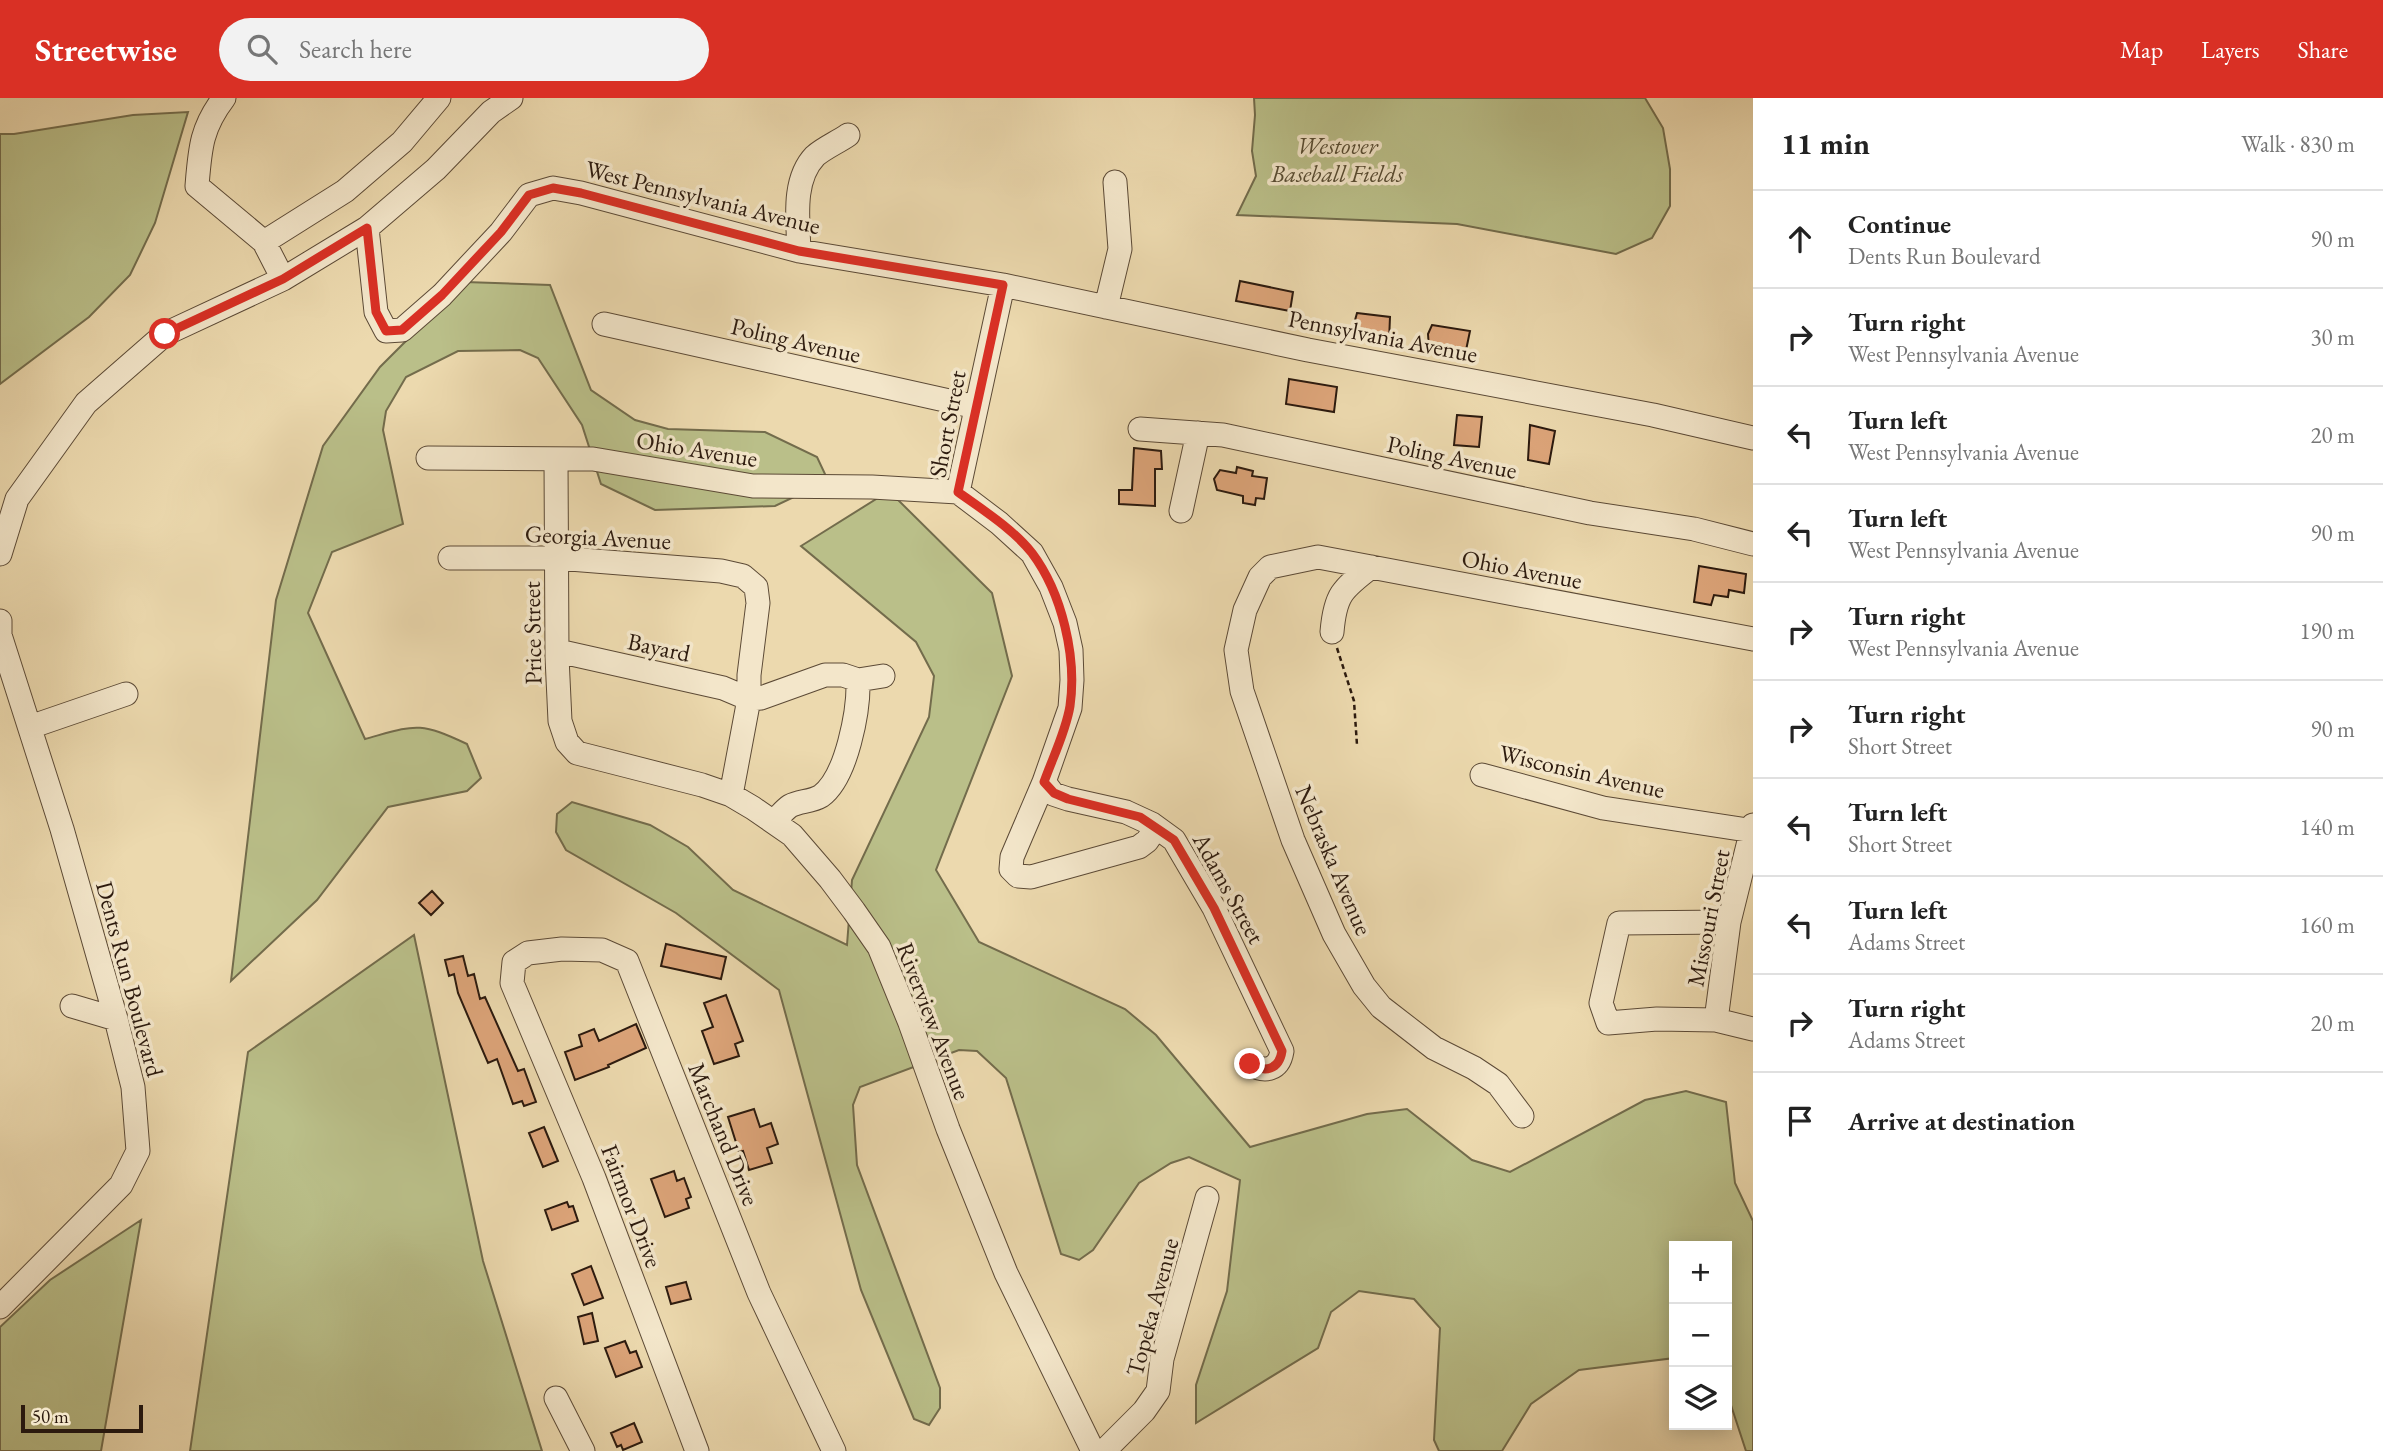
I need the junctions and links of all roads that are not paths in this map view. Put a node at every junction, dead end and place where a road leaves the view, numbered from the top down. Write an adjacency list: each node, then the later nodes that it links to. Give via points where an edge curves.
1 (224, 98): 8 (street, via 201,141 197,186)
2 (439, 98): 8 (street, via 401,142 345,191)
3 (511, 98): 4 (street)
4 (484, 105): 7 (street, via 436,169)
5 (848, 135): 9 (street, via 816,155 804,172 799,192)
6 (1115, 182): 12 (street, via 1120,249)
7 (367, 228): 9 (street, West Pennsylvania Avenue, via 376,312 386,331 402,330 442,295 529,195 553,188); 10 (street)
8 (264, 242): 10 (street)
9 (799, 251): 11 (street, West Pennsylvania Avenue)
10 (283, 279): 23 (street, via 165,334 86,403 17,499)
11 (1003, 285): 12 (street, Pennsylvania Avenue); 14 (street, Short Street)
12 (1106, 307): 17 (street, Pennsylvania Avenue)
13 (604, 324): 14 (street, Poling Avenue)
14 (976, 407): 20 (street, Short Street)
15 (1140, 429): 16 (street, Poling Avenue)
16 (1198, 433): 21 (street); 22 (street, Poling Avenue, via 1590,513 1694,528)
17 (1753, 438)
18 (428, 458): 19 (street, Ohio Avenue)
19 (556, 459): 20 (street, Ohio Avenue, via 593,459 752,486); 25 (street, Price Street)
20 (958, 492): 39 (street, Short Street, via 1032,553 1065,623 1071,650 1070,708)
21 (1181, 512)
22 (1753, 544)
23 (0, 554)
24 (450, 558): 25 (street, Georgia Avenue)
25 (557, 558): 31 (street, Price Street); 35 (street, Georgia Avenue, via 743,576 755,587 758,603)
26 (1281, 564): 27 (street, Ohio Avenue, via 1318,557); 51 (street, Nebraska Avenue, via 1261,577 1245,610 1236,650 1242,691 1298,852 1334,934 1381,1007 1434,1048 1498,1084)
27 (1371, 568): 29 (street, via 1347,585 1334,607); 30 (street, Ohio Avenue)
28 (0, 621): 37 (street, Dents Run Boulevard, via 0,635)
29 (1332, 632)
30 (1753, 639)
31 (557, 657): 35 (street, Bayard, via 567,653 723,688); 36 (street, Price Street)
32 (883, 676): 33 (street)
33 (858, 680): 35 (street, via 825,675); 41 (street, via 859,702 845,755 830,788 818,798 791,806)
34 (126, 694): 37 (street)
35 (749, 699): 40 (street)
36 (560, 721): 40 (street, Riverview Avenue, via 567,742 577,753)
37 (30, 727): 47 (street, Dents Run Boulevard)
38 (1482, 775): 43 (street, Wisconsin Avenue, via 1603,808)
39 (1044, 782): 42 (street, Adams Street, via 1068,799 1126,812); 42 (street, Short Street, via 1013,857 1011,869 1018,876 1031,877 1139,847)
40 (731, 795): 41 (street, Riverview Avenue)
41 (774, 821): 58 (street, Riverview Avenue, via 830,879 879,947 1006,1273)
42 (1156, 828): 50 (street, Adams Street, via 1174,840 1214,908 1282,1051 1275,1068 1265,1070)
43 (1753, 829): 44 (street, Missouri Street)
44 (1729, 922): 48 (street, Missouri Street); 48 (street, via 1619,923 1601,1003 1608,1023)
45 (512, 983): 56 (street, Fairmor Drive, via 594,1178); 57 (street, Marchand Drive, via 514,962 528,953 602,950 627,961 759,1293)
46 (72, 1006): 47 (street)
47 (116, 1019): 53 (street, Dents Run Boulevard, via 133,1087 138,1151 121,1185)
48 (1716, 1020): 49 (street)
49 (1753, 1029)
50 (1250, 1064)
51 (1522, 1116)
52 (1207, 1198): 59 (street, Topeka Avenue, via 1162,1359 1158,1391)
53 (0, 1307)
54 (556, 1398): 55 (street)
55 (583, 1451)
56 (698, 1451)
57 (834, 1451)
58 (1093, 1451)
59 (1104, 1451)

